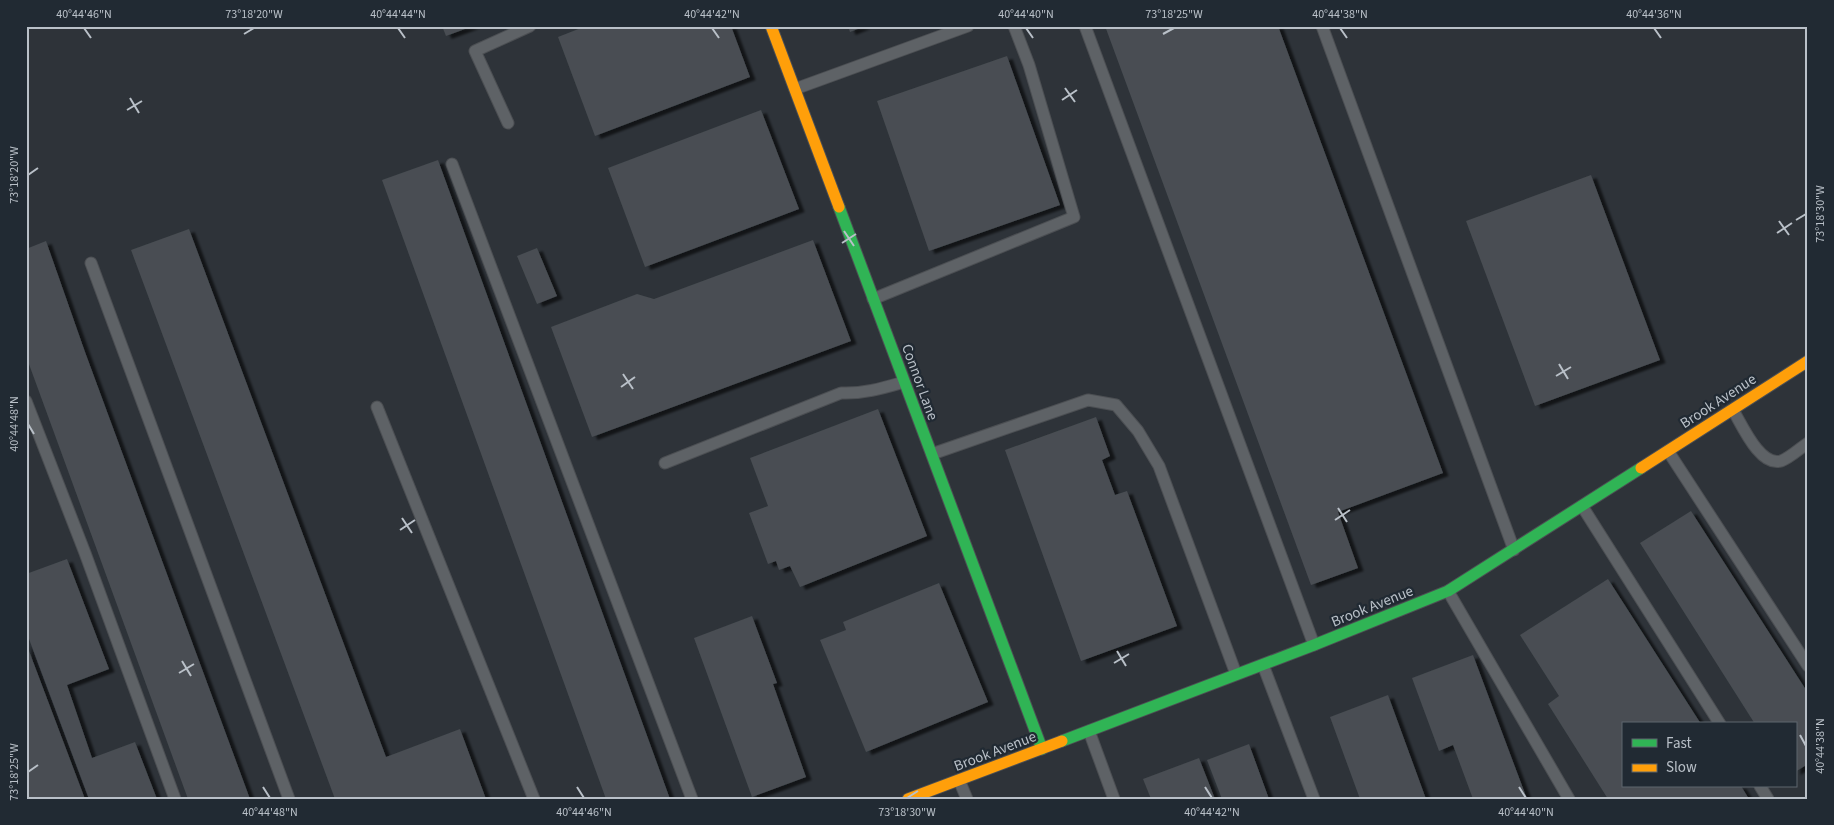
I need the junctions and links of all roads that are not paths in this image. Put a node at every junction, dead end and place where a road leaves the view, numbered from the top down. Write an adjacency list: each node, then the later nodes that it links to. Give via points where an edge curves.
1 (530, 26): 8 (lane, via 475,51)
2 (771, 26): 7 (street, Connor Lane)
3 (968, 26): 7 (lane)
4 (1014, 26): 11 (lane, via 1029,65 1074,217)
5 (1085, 26): 24 (lane)
6 (1322, 26): 22 (lane)
7 (795, 90): 11 (street, Connor Lane)
8 (508, 122)
9 (452, 164): 36 (lane)
10 (91, 263): 34 (lane)
11 (873, 299): 13 (street, Connor Lane)
12 (1808, 361): 16 (street, Brook Avenue)
13 (904, 382): 19 (street, Connor Lane); 20 (lane, via 856,394 841,393)
14 (26, 401): 33 (lane)
15 (377, 407): 35 (lane)
16 (1733, 410): 17 (lane, via 1759,453 1770,461 1782,461); 18 (street, Brook Avenue)
17 (1808, 443)
18 (1668, 451): 21 (street, Brook Avenue); 26 (lane)
19 (931, 454): 27 (lane, via 1088,400 1116,404 1159,466); 30 (street, Connor Lane)
20 (665, 462)
21 (1582, 506): 22 (street, Brook Avenue); 28 (lane)
22 (1514, 550): 23 (street, Brook Avenue)
23 (1448, 591): 24 (street, Brook Avenue); 41 (lane)
24 (1314, 645): 25 (street, Brook Avenue)
25 (1263, 665): 27 (street, Brook Avenue); 40 (lane)
26 (1808, 666)
27 (1236, 674): 29 (street, Brook Avenue)
28 (1719, 722)
29 (1090, 731): 30 (street, Brook Avenue); 39 (lane)
30 (1042, 749): 31 (street, Brook Avenue)
31 (959, 780): 37 (street, Brook Avenue); 38 (lane)
32 (1761, 788): 42 (lane)
33 (175, 799)
34 (289, 799)
35 (534, 799)
36 (692, 799)
37 (908, 799)
38 (967, 799)
39 (1114, 799)
40 (1314, 799)
41 (1568, 799)
42 (1768, 799)

